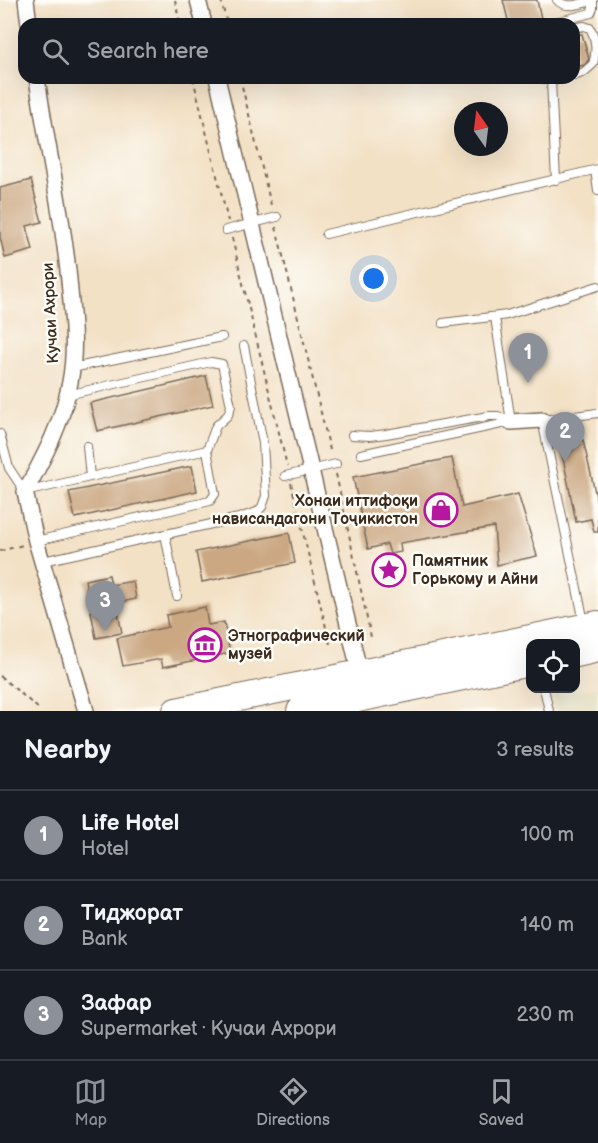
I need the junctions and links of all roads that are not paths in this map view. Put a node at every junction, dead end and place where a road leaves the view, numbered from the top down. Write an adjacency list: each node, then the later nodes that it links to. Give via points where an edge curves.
1 (26, 0): 5 (street)
2 (198, 0): 6 (street)
3 (557, 0): 4 (lane, via 567,6)
4 (593, 1): 7 (lane, via 591,13)
5 (28, 18)
6 (202, 18)
7 (571, 18)
8 (580, 27): 9 (lane, via 590,28 596,49 593,64)
9 (580, 74)
10 (38, 84): 25 (street, Кучаи Ахрори, via 69,277)
11 (218, 84): 17 (street)
12 (551, 84): 14 (lane)
13 (596, 170): 14 (lane); 15 (lane)
14 (556, 180): 19 (lane)
15 (598, 191)
16 (275, 218): 17 (lane)
17 (252, 224): 18 (lane); 36 (street)
18 (228, 229)
19 (326, 234)
20 (598, 286): 21 (lane)
21 (495, 317): 22 (lane); 29 (lane)
22 (443, 323)
23 (222, 337): 25 (lane)
24 (244, 346): 40 (lane, via 264,454 265,502 251,515)
25 (72, 368): 26 (street, Кучаи Ахрори)
26 (67, 395): 33 (lane, via 219,363 224,368 231,406 216,426); 39 (street, Кучаи Ахрори, via 61,418)
27 (598, 413): 28 (lane)
28 (542, 420): 29 (street); 44 (lane)
29 (511, 422): 31 (lane, via 489,416 386,434); 34 (lane)
30 (0, 434): 39 (lane, via 9,468)
31 (352, 435)
32 (87, 446): 38 (lane)
33 (207, 450): 38 (lane); 41 (lane, via 215,494 210,501)
34 (361, 454)
35 (335, 464): 36 (lane)
36 (311, 470): 37 (lane); 48 (street)
37 (287, 476)
38 (90, 477): 39 (lane)
39 (25, 492): 41 (street)
40 (165, 534): 42 (lane); 43 (lane)
41 (36, 541): 42 (street)
42 (43, 561): 50 (street)
43 (177, 596)
44 (591, 626): 48 (highway)
45 (598, 649): 46 (highway)
46 (580, 653)
47 (526, 664): 52 (highway)
48 (360, 674): 51 (highway)
49 (545, 693): 53 (lane)
50 (86, 711)
51 (176, 711)
52 (300, 711)
53 (549, 711)

